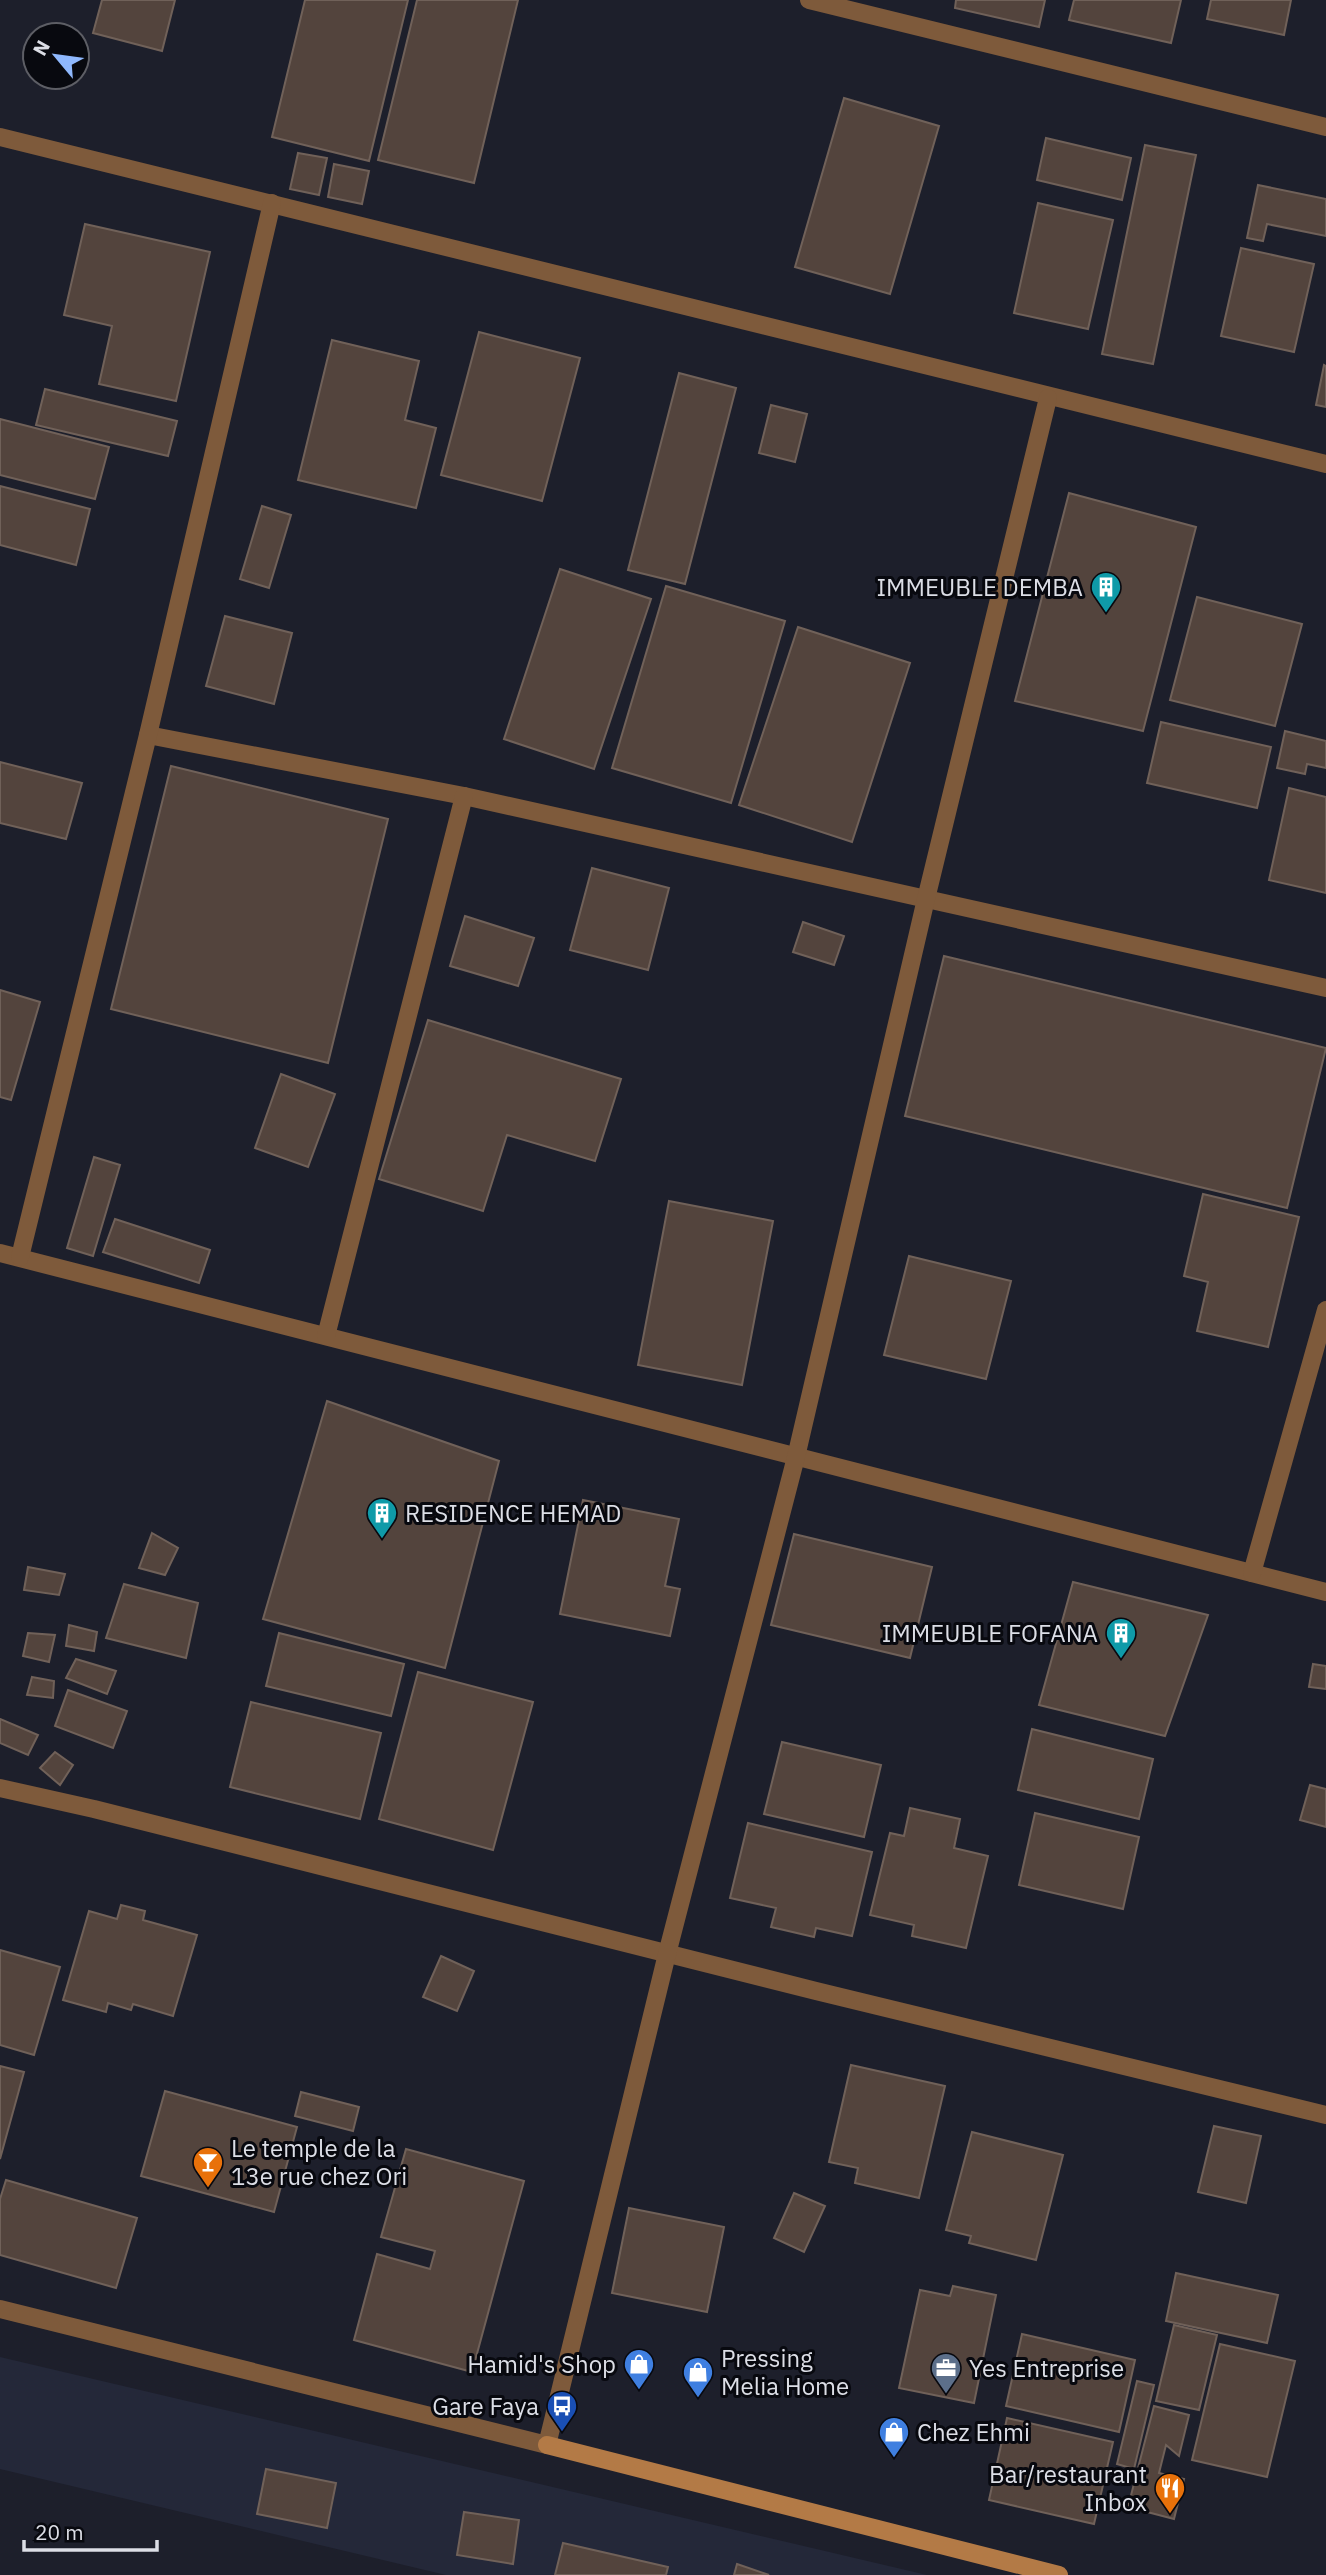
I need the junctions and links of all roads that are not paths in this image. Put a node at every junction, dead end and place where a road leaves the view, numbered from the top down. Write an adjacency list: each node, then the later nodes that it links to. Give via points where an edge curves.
1 (809, 0): 2 (street)
2 (1326, 127)
3 (0, 137): 4 (street)
4 (272, 203): 5 (street); 7 (street)
5 (1048, 398): 6 (street); 9 (street)
6 (1326, 464)
7 (148, 735): 8 (street); 12 (street)
8 (464, 796): 9 (street); 14 (street)
9 (926, 899): 10 (street); 15 (street)
10 (1326, 988)
11 (0, 1253): 12 (street)
12 (20, 1257): 14 (street)
13 (1326, 1310): 16 (street)
14 (326, 1336): 15 (street)
15 (796, 1457): 16 (street); 19 (street)
16 (1252, 1573): 17 (street)
17 (1326, 1591)
18 (0, 1788): 19 (street)
19 (667, 1954): 20 (street); 22 (street)
20 (1326, 2115)
21 (0, 2309): 22 (street)
22 (547, 2445): 23 (street)
23 (1059, 2575)

